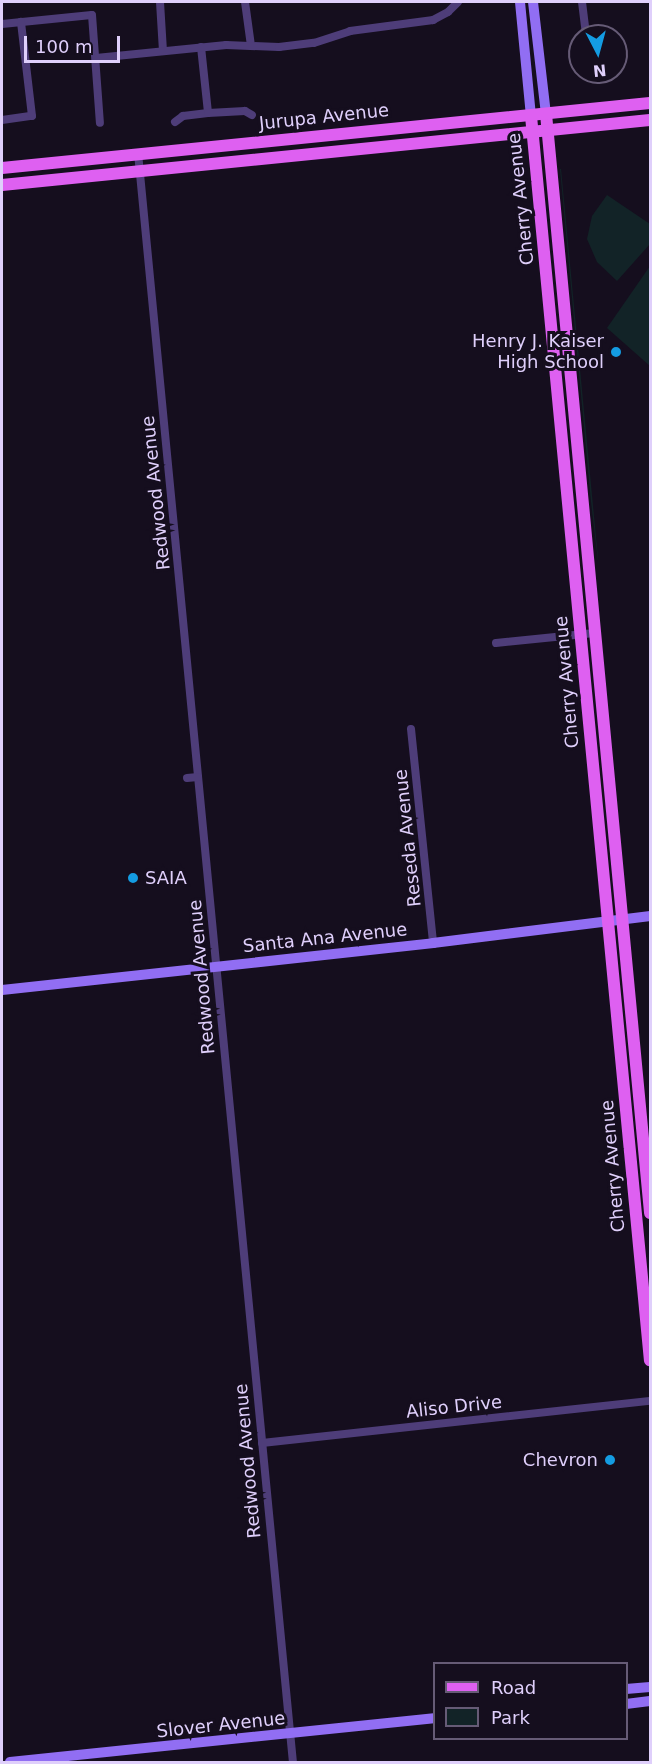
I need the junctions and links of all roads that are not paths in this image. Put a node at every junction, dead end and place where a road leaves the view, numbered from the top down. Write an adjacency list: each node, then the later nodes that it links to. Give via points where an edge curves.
1 (160, 2): 12 (street)
2 (245, 2): 10 (street)
3 (458, 2): 10 (street, via 433,20 360,29 301,45)
4 (520, 2): 18 (main road, Cherry Avenue)
5 (533, 2): 16 (main road, Cherry Avenue)
6 (582, 2): 9 (street)
7 (21, 22): 8 (street); 13 (street, via 92,15); 19 (street, via 32,116)
8 (2, 24)
9 (585, 24)
10 (251, 46): 11 (street)
11 (201, 47): 12 (street); 15 (street)
12 (163, 51): 13 (street)
13 (96, 58): 22 (street)
14 (651, 103): 16 (main road, Jurupa Avenue)
15 (208, 113): 17 (street, via 246,111); 21 (street, via 183,116)
16 (546, 114): 18 (main road, Jurupa Avenue); 23 (main road, Cherry Avenue)
17 (252, 115)
18 (531, 116): 24 (main road, Cherry Avenue); 25 (main road, Jurupa Avenue)
19 (2, 120)
20 (651, 120): 23 (main road, Jurupa Avenue)
21 (175, 122)
22 (100, 123)
23 (547, 130): 24 (main road, Jurupa Avenue); 29 (main road, Cherry Avenue)
24 (533, 131): 27 (main road, Jurupa Avenue); 29 (main road, Cherry Avenue)
25 (138, 153): 26 (main road, Jurupa Avenue); 27 (street, Redwood Avenue)
26 (2, 168)
27 (140, 171): 28 (main road, Jurupa Avenue); 32 (street, Redwood Avenue)
28 (2, 185)
29 (587, 633): 30 (street); 35 (main road, Cherry Avenue); 36 (main road, Cherry Avenue)
30 (496, 643)
31 (411, 729): 37 (street, Reseda Avenue)
32 (198, 777): 33 (street); 38 (street, Redwood Avenue)
33 (187, 778)
34 (651, 916): 35 (main road, Santa Ana Avenue)
35 (623, 919): 36 (main road, Santa Ana Avenue); 40 (main road, Cherry Avenue)
36 (609, 921): 37 (main road, Santa Ana Avenue); 41 (main road, Cherry Avenue)
37 (433, 944): 38 (main road, Santa Ana Avenue)
38 (217, 966): 39 (main road, Santa Ana Avenue); 43 (street, Redwood Avenue)
39 (2, 990)
40 (651, 1213)
41 (651, 1360)
42 (651, 1401): 43 (street, Aliso Drive)
43 (261, 1443): 49 (street, Redwood Avenue)
44 (651, 1687): 45 (main road)
45 (628, 1689)
46 (651, 1701): 47 (main road)
47 (628, 1704)
48 (433, 1718): 49 (main road, Slover Avenue)
49 (290, 1734): 50 (main road, Slover Avenue); 51 (street, Redwood Avenue)
50 (10, 1762)
51 (293, 1762)

